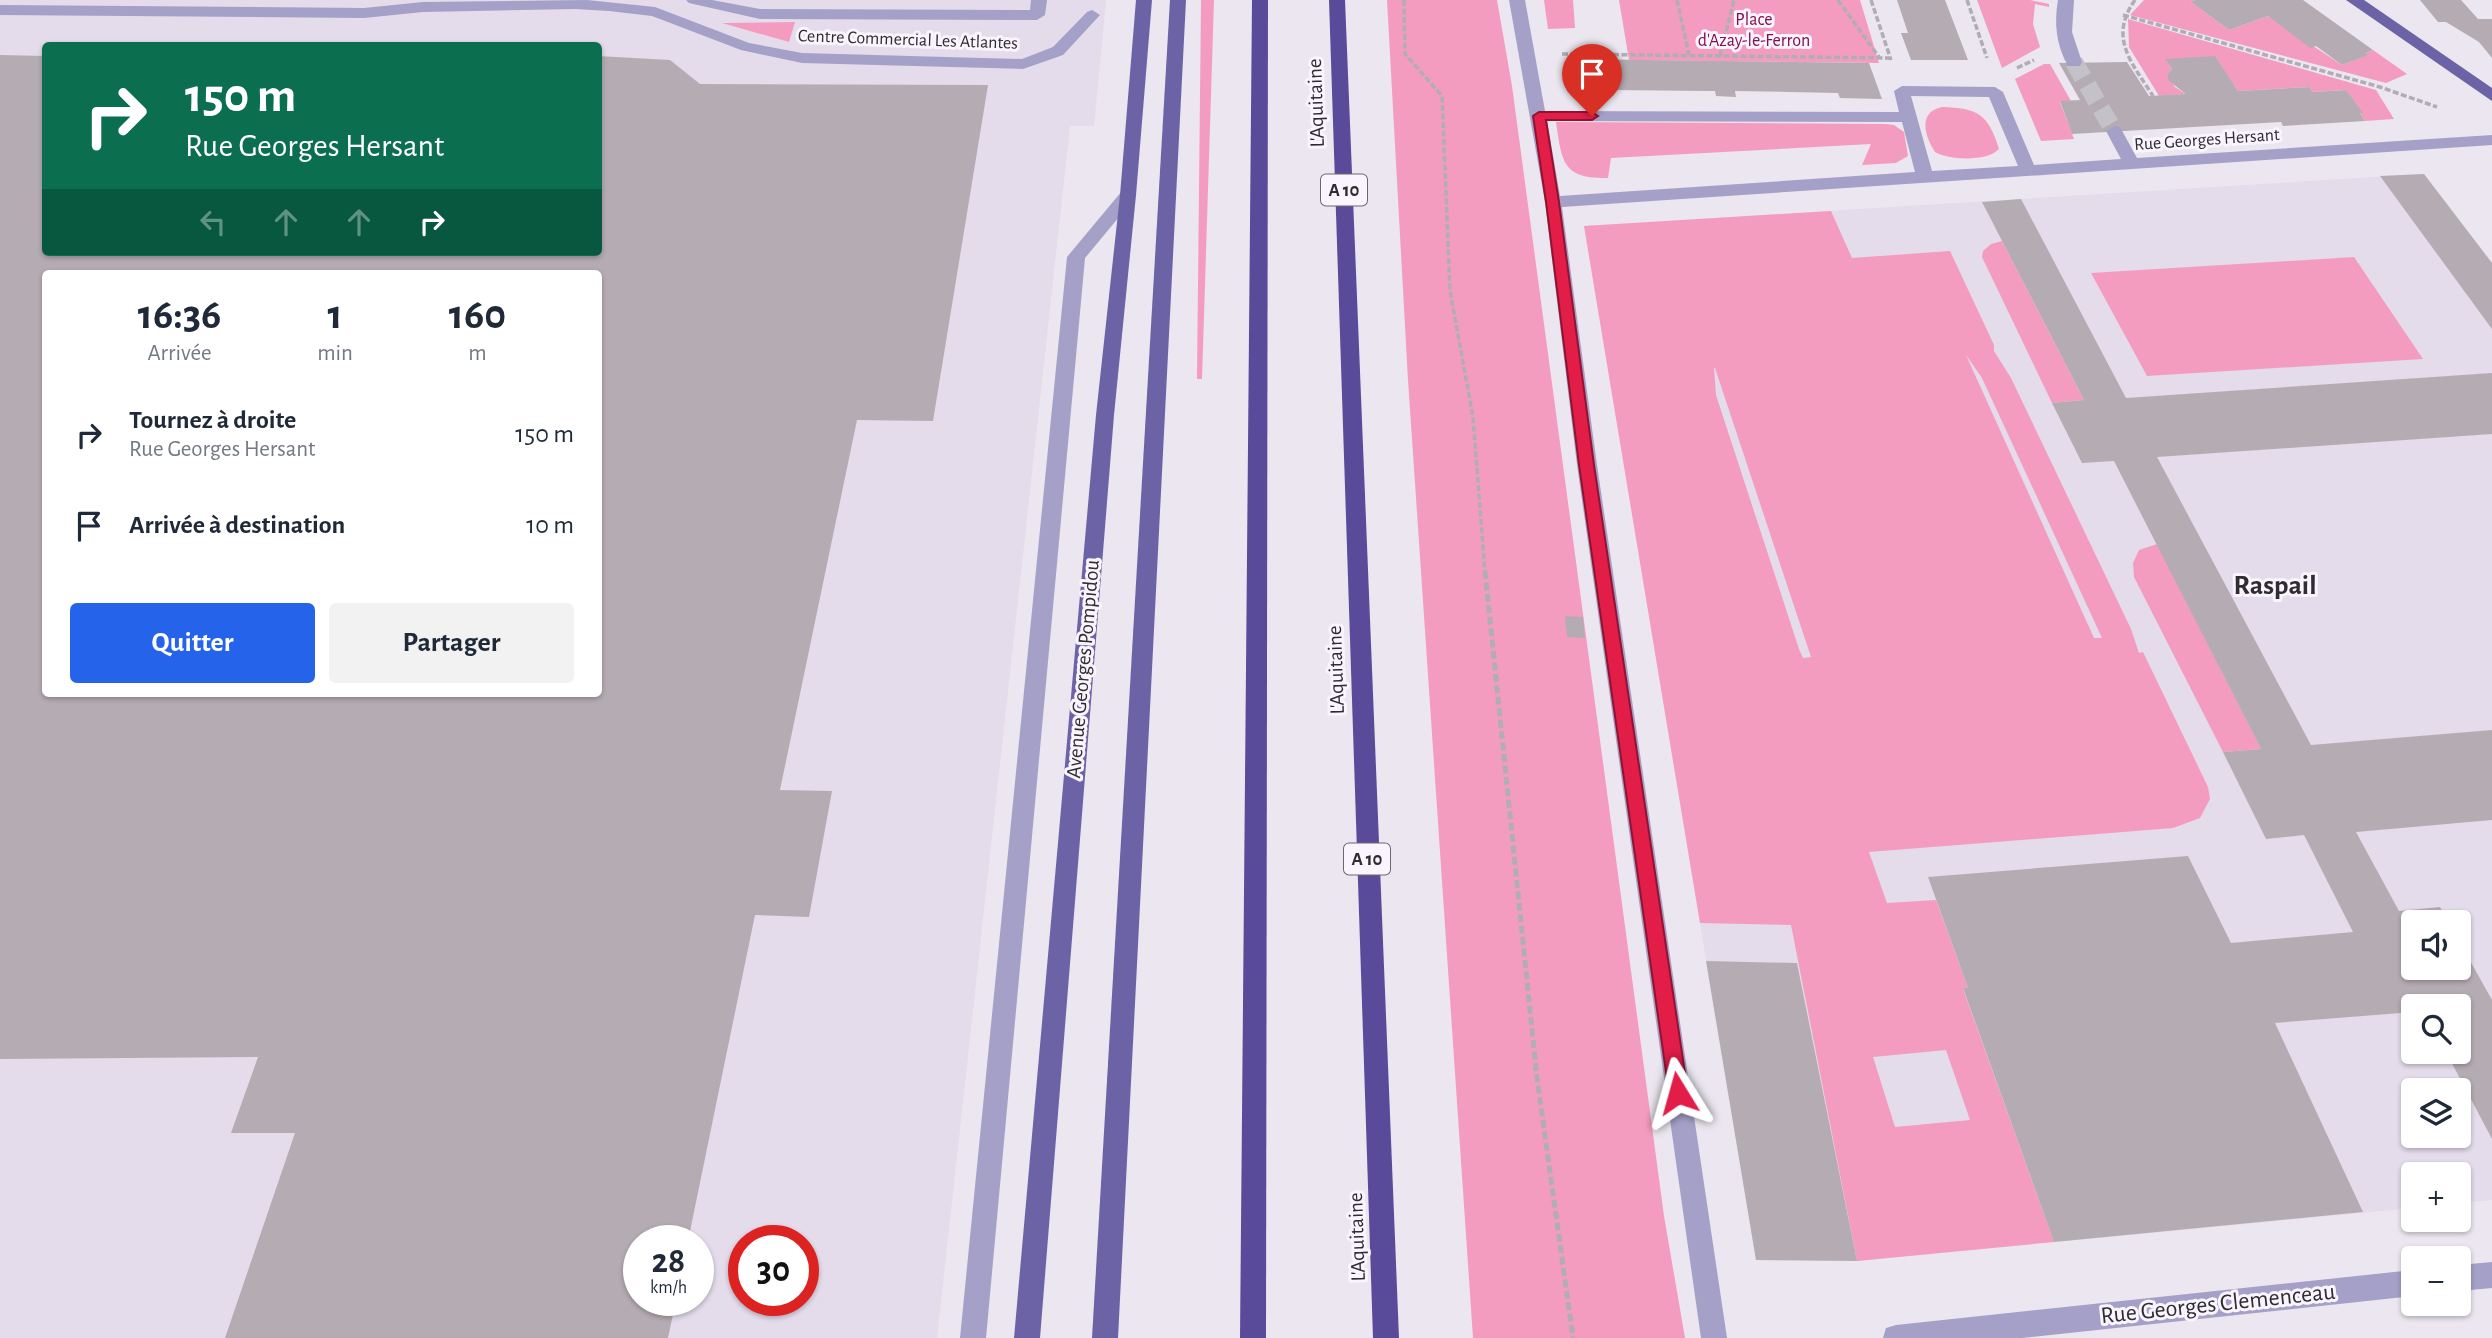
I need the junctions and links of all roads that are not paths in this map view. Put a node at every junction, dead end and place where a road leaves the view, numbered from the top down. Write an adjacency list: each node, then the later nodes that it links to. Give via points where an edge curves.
1 (694, 0): 9 (street, via 760,14)
2 (1144, 0): 21 (main road, Avenue Georges Pompidou)
3 (1178, 0): 28 (main road)
4 (1260, 0): 29 (highway)
5 (1337, 0): 30 (highway, L'Aquitaine / A 10)
6 (1517, 0): 14 (street)
7 (2066, 0): 12 (street, via 2063,27)
8 (2354, 0): 13 (main road)
9 (1038, 8)
10 (0, 10): 11 (street, Centre Commercial Les Atlantes, via 363,13 575,4 655,12 746,47 802,58 1023,64 1058,51)
11 (1092, 15)
12 (2074, 62)
13 (2492, 96)
14 (1539, 116): 15 (street); 22 (street)
15 (1910, 117): 19 (street, via 1902,91 1995,86); 20 (street)
16 (2114, 131): 18 (street)
17 (2492, 140): 18 (street, Rue Georges Hersant)
18 (2132, 164): 19 (street, Rue Georges Hersant)
19 (2028, 171): 20 (street, Rue Georges Hersant)
20 (1925, 178): 22 (street, Rue Georges Hersant)
21 (1128, 195): 26 (street, via 1076,257); 27 (main road, Avenue Georges Pompidou, via 1102,443)
22 (1553, 202): 31 (street)
23 (2492, 1275): 24 (street)
24 (2471, 1277)
25 (2401, 1284): 32 (street, Rue Georges Clemenceau)
26 (974, 1338)
27 (1027, 1338)
28 (1105, 1338)
29 (1254, 1338)
30 (1386, 1338)
31 (1714, 1338)
32 (1896, 1338)

